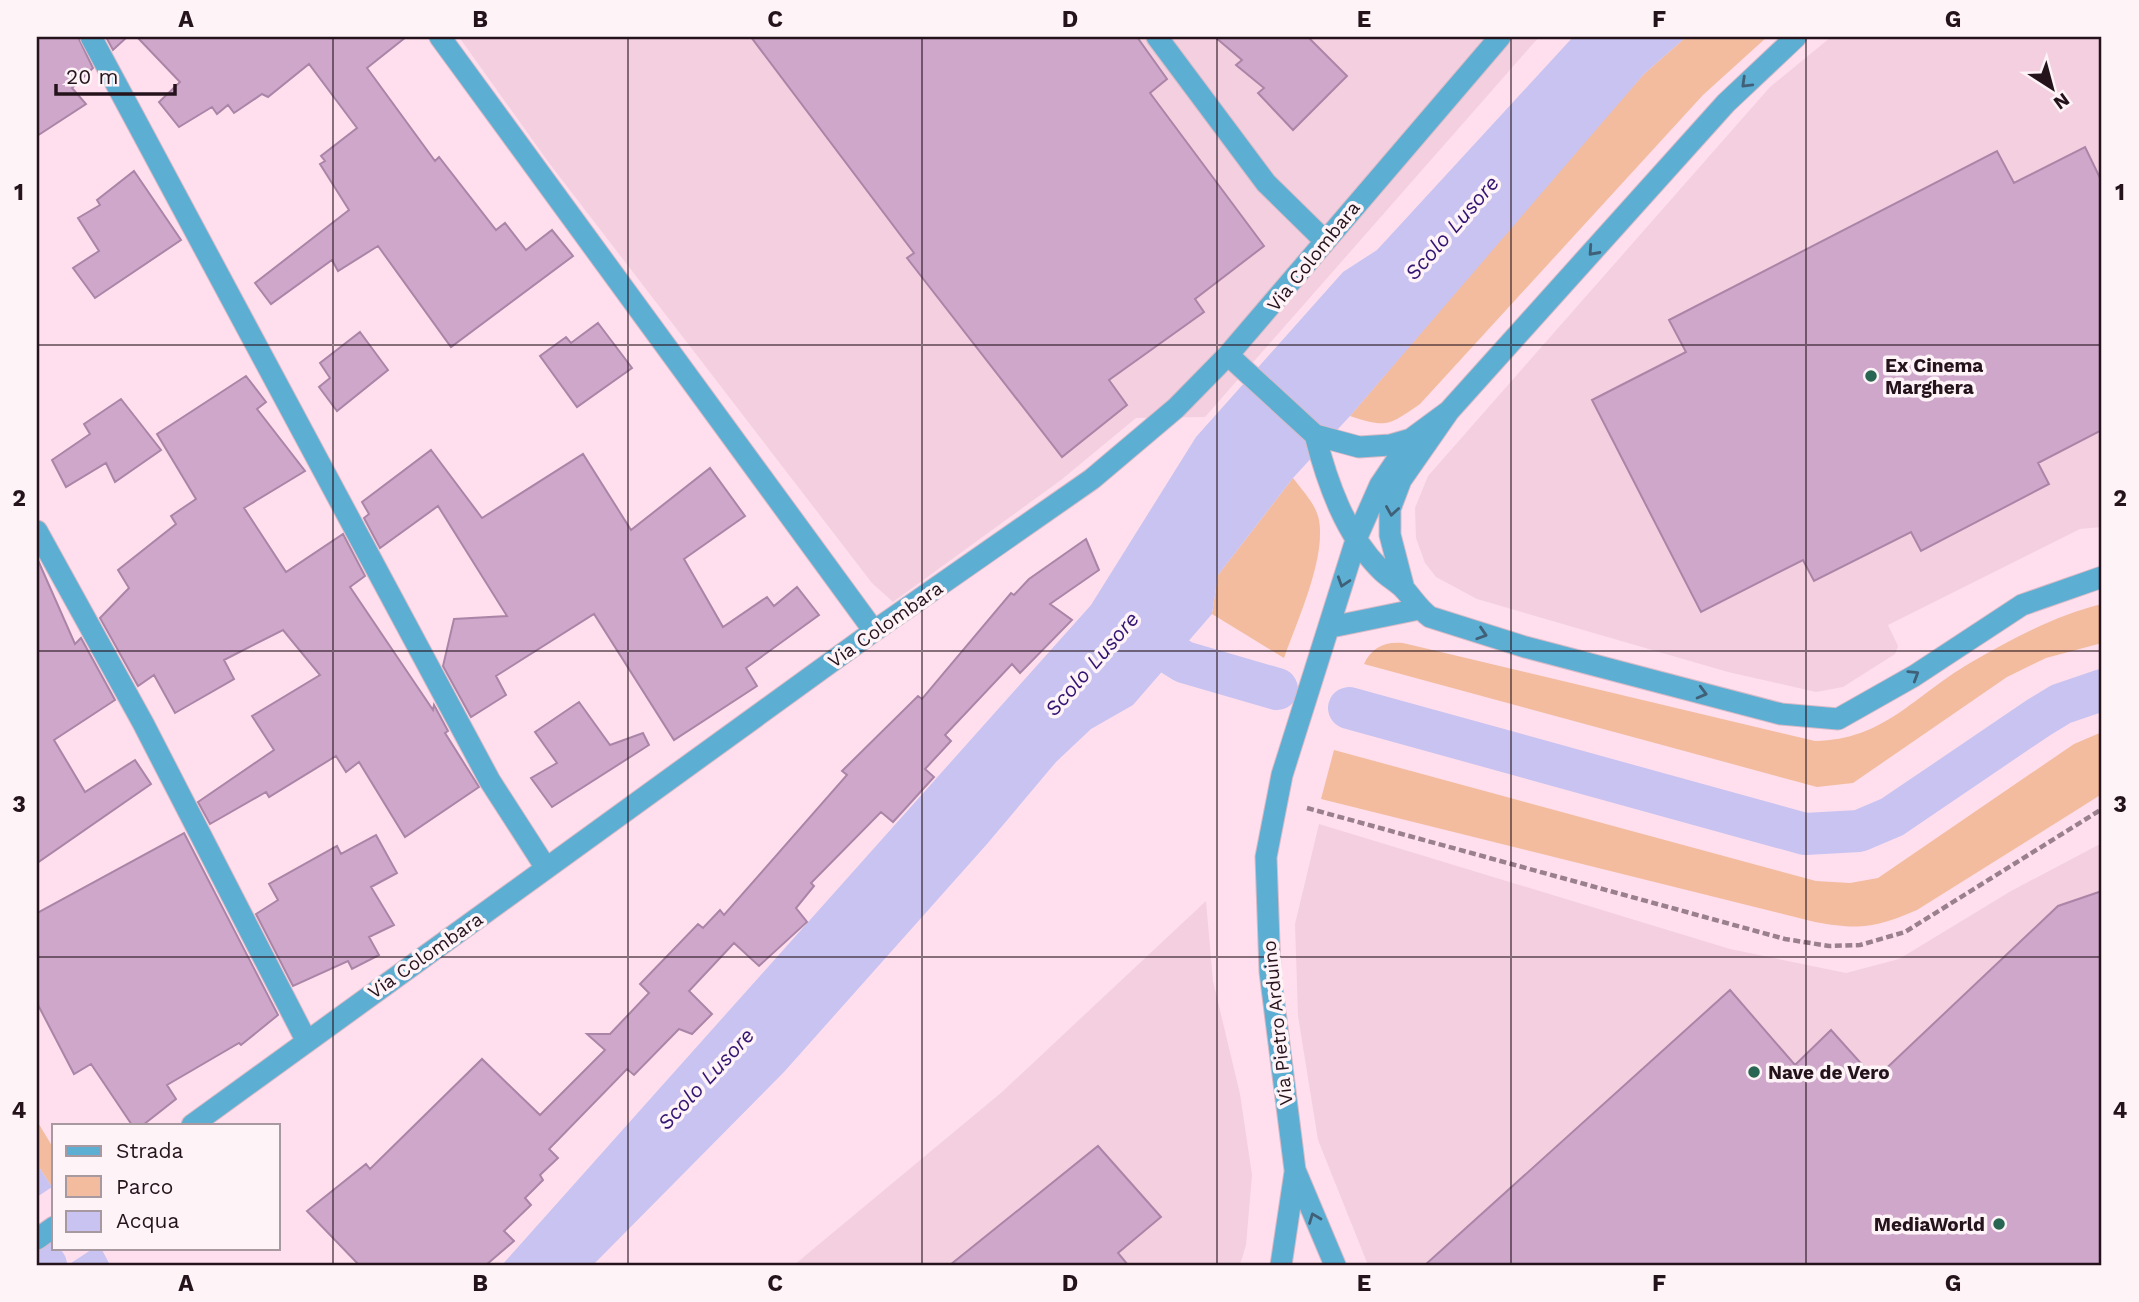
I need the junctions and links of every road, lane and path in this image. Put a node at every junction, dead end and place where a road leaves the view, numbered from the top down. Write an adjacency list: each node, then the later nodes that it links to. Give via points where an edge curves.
1 (91, 37): 20 (street, via 490,781)
2 (440, 37): 16 (street)
3 (1157, 37): 6 (street, via 1266,183)
4 (1500, 37): 6 (street, Via Colombara)
5 (1796, 37): 8 (street, one-way to 8, via 1726,103)
6 (1325, 241): 7 (street, Via Colombara)
7 (1228, 355): 9 (street); 16 (street, Via Colombara, via 1176,408 1092,479)
8 (1449, 411): 10 (street); 14 (street, one-way to 14, via 1401,481 1390,509 1390,535)
9 (1315, 435): 10 (street, via 1359,447); 12 (street, via 1327,482)
10 (1411, 439): 12 (street, Via Pietro Arduino, via 1380,485)
11 (37, 531): 21 (street, via 143,723)
12 (1357, 537): 14 (street, via 1379,569); 17 (street, Via Pietro Arduino, one-way to 17)
13 (2102, 577): 15 (street, one-way to 13, via 1430,617 1525,647 1781,714 1838,719 2022,605)
14 (1404, 589): 15 (street)
15 (1419, 609): 17 (street)
16 (874, 631): 20 (street, Via Colombara)
17 (1328, 634): 23 (street, Via Pietro Arduino, via 1282,775 1264,878 1275,1025)
18 (2102, 810): 19 (path, via 1905,932 1860,945 1829,946 1785,939 1307,806)
19 (1304, 818)
20 (547, 868): 21 (street, Via Colombara)
21 (306, 1040): 22 (street, Via Colombara)
22 (193, 1124)
23 (1295, 1170): 26 (street); 27 (street, Via Pietro Arduino, one-way to 23)
24 (52, 1228): 25 (street)
25 (37, 1239)
26 (1281, 1265)
27 (1335, 1265)

